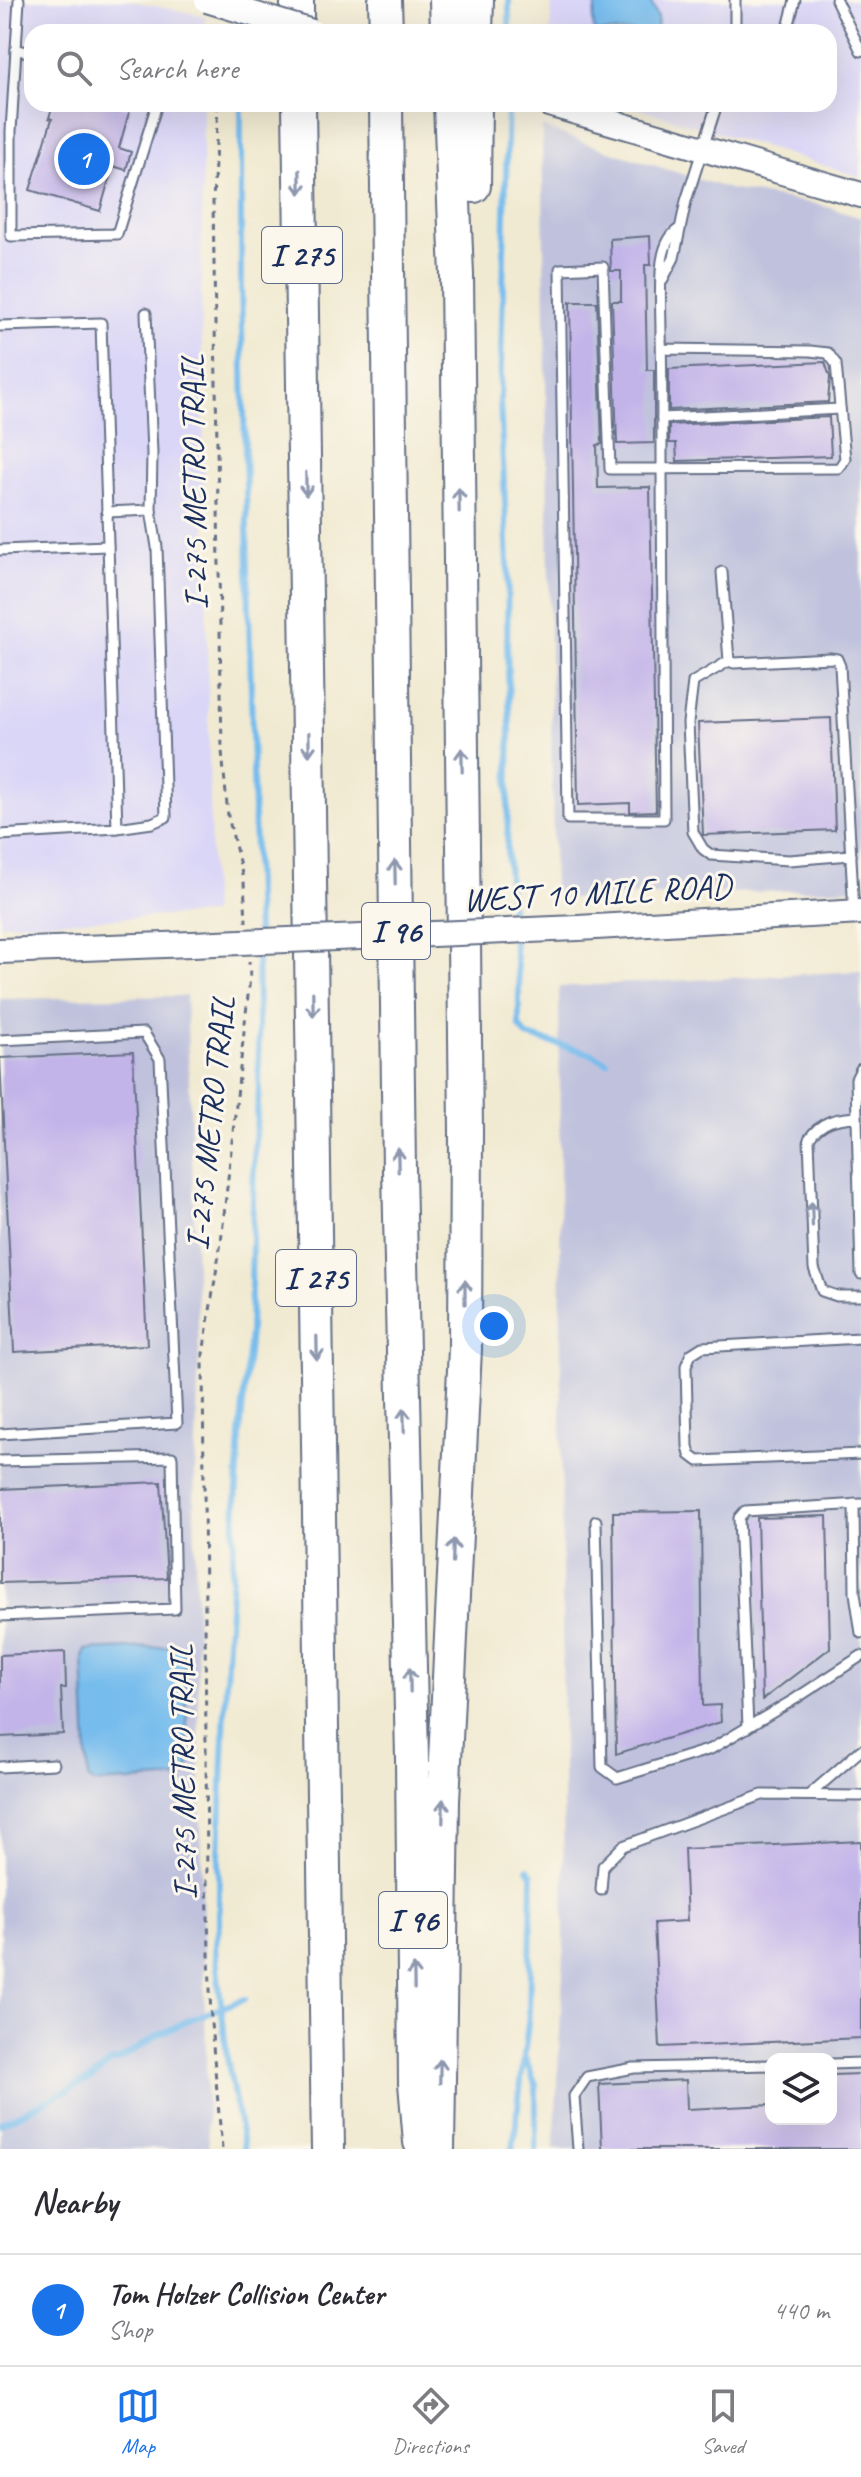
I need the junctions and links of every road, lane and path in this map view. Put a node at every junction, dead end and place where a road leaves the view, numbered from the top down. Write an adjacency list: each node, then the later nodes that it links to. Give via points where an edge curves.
1 (19, 0): 17 (lane)
2 (207, 0): 10 (main road, bridge)
3 (297, 0): 11 (highway)
4 (385, 0): 12 (highway)
5 (446, 0): 13 (highway)
6 (477, 0): 14 (highway)
7 (735, 0): 15 (lane)
8 (795, 0): 16 (lane)
9 (836, 0): 18 (lane)
10 (286, 24)
11 (297, 24)
12 (386, 24)
13 (447, 24)
14 (476, 24)
15 (735, 24)
16 (789, 24)
17 (16, 49): 19 (lane); 20 (lane, via 11,236 117,234)
18 (861, 51)
19 (24, 52)
20 (155, 112)
21 (218, 112): 47 (path, I-275 METRO TRAIL, via 213,201 222,751)
22 (299, 112): 75 (highway, I 275, one-way to 75)
23 (386, 112): 76 (highway, I 96, one-way to 23, via 415,2083 399,1186)
24 (450, 112): 30 (highway)
25 (475, 112): 30 (highway, via 473,227)
26 (577, 112): 28 (main road)
27 (714, 112): 28 (lane)
28 (701, 149): 29 (main road); 33 (lane, via 679,229 670,235 664,255)
29 (861, 195)
30 (457, 275): 77 (highway, one-way to 30, via 443,1801 465,1333)
31 (146, 313): 37 (lane)
32 (0, 326): 38 (lane, via 101,323)
33 (662, 349): 34 (lane, via 828,353 836,364); 35 (lane)
34 (840, 409): 35 (lane); 36 (lane, via 845,459 839,468)
35 (662, 418): 36 (lane)
36 (662, 470): 36 (lane, via 664,819 568,819 560,269 603,267 610,469)
37 (151, 510): 38 (lane); 43 (lane, via 157,547 166,817)
38 (107, 512): 39 (lane)
39 (108, 546): 40 (lane); 43 (lane)
40 (0, 550)
41 (722, 572): 42 (lane)
42 (729, 661): 45 (lane, via 837,659); 45 (lane, via 693,682 688,723 693,832 703,849 711,855 789,860)
43 (117, 828): 44 (lane)
44 (0, 835)
45 (851, 855): 46 (lane)
46 (857, 912): 48 (main road, WEST 10 MILE ROAD, bridge)
47 (247, 929)
48 (0, 951)
49 (249, 961): 74 (path, I-275 METRO TRAIL, via 230,1166 203,1354 210,2006)
50 (0, 1040): 56 (lane, via 144,1033 160,1059 177,1423)
51 (861, 1069): 52 (lane, via 856,1079)
52 (857, 1117): 53 (lane); 54 (lane, one-way to 52, via 822,1291 814,1268 809,1139 818,1125)
53 (861, 1274)
54 (861, 1296)
55 (861, 1338): 57 (lane, via 702,1347 686,1366 688,1446 698,1461)
56 (0, 1434)
57 (861, 1454)
58 (0, 1461): 61 (lane, via 172,1457 175,1609)
59 (857, 1504): 62 (lane, via 855,1593); 64 (lane, via 745,1511 739,1518)
60 (596, 1521): 64 (lane, via 602,1767 617,1778 711,1749)
61 (0, 1616)
62 (861, 1633)
63 (861, 1656): 64 (lane)
64 (748, 1727)
65 (861, 1750): 68 (lane)
66 (54, 1764): 67 (lane)
67 (0, 1767)
68 (809, 1795): 69 (lane); 70 (lane, via 762,1795 623,1846 603,1866)
69 (861, 1796)
70 (601, 1890)
71 (861, 2063): 72 (lane)
72 (837, 2064)
73 (765, 2065): 78 (lane, via 634,2068 587,2077 574,2096)
74 (222, 2149)
75 (328, 2149)
76 (421, 2149)
77 (438, 2149)
78 (578, 2149)

